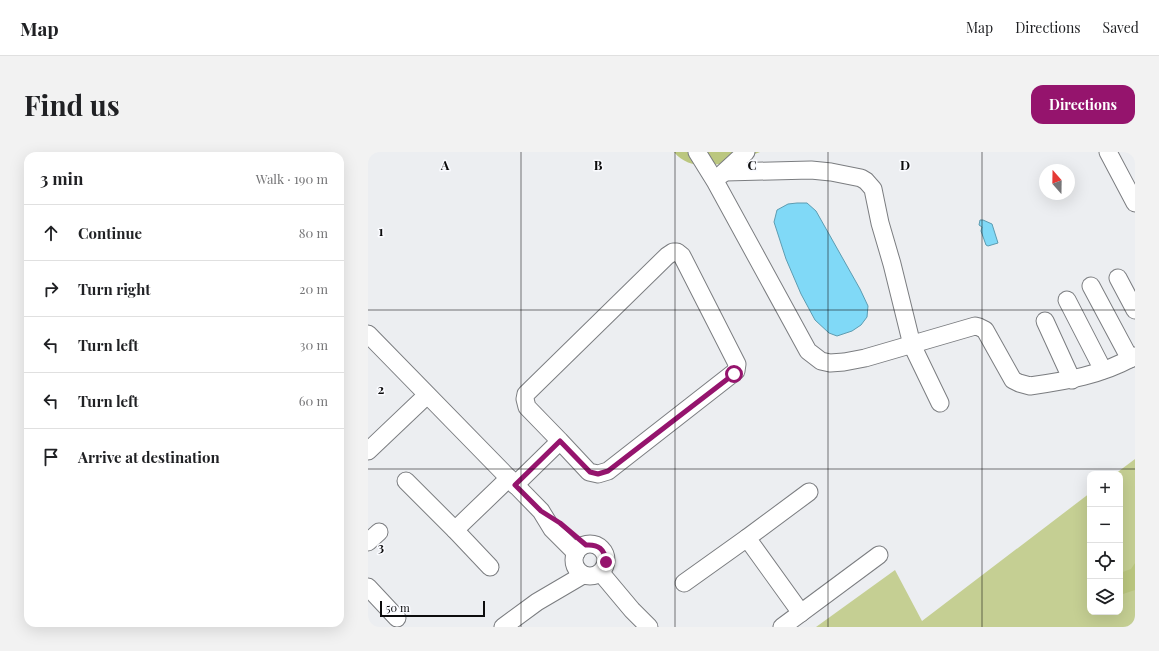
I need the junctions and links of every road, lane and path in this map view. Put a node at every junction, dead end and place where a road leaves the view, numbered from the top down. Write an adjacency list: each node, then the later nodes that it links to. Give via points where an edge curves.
1 (697, 152): 4 (street)
2 (746, 152): 4 (street)
3 (1108, 152): 5 (street)
4 (720, 177): 12 (street, via 808,350 814,356 830,363 844,362); 12 (street, via 811,170 866,181 873,189)
5 (1135, 203)
6 (1118, 278): 9 (street)
7 (1091, 286): 13 (street)
8 (1067, 300): 14 (street)
9 (1135, 310)
10 (1045, 321): 15 (street)
11 (370, 340): 16 (street)
12 (912, 345): 15 (street, via 975,326 985,330 1013,380 1019,384 1030,386); 17 (street)
13 (1132, 358): 14 (street)
14 (1103, 370): 15 (street)
15 (1072, 380)
16 (427, 395): 19 (street); 21 (street)
17 (940, 403)
18 (560, 441): 18 (street, via 527,407 526,394 667,256 673,252 680,254 737,364 736,371 603,473 590,472); 21 (street)
19 (368, 451)
20 (406, 481): 23 (street)
21 (512, 481): 23 (street); 26 (street, via 541,511 552,529)
22 (809, 492): 24 (street)
23 (455, 530): 27 (street)
24 (747, 538): 29 (street); 31 (street)
25 (879, 555): 31 (street)
26 (580, 559): 28 (street, via 589,576); 28 (street, via 592,544 598,546 606,556 605,568); 33 (street, via 537,602)
27 (490, 567)
28 (601, 573): 34 (street)
29 (684, 583)
30 (368, 587): 32 (street)
31 (801, 613): 35 (street)
32 (397, 618)
33 (503, 627)
34 (648, 627)
35 (782, 627)

